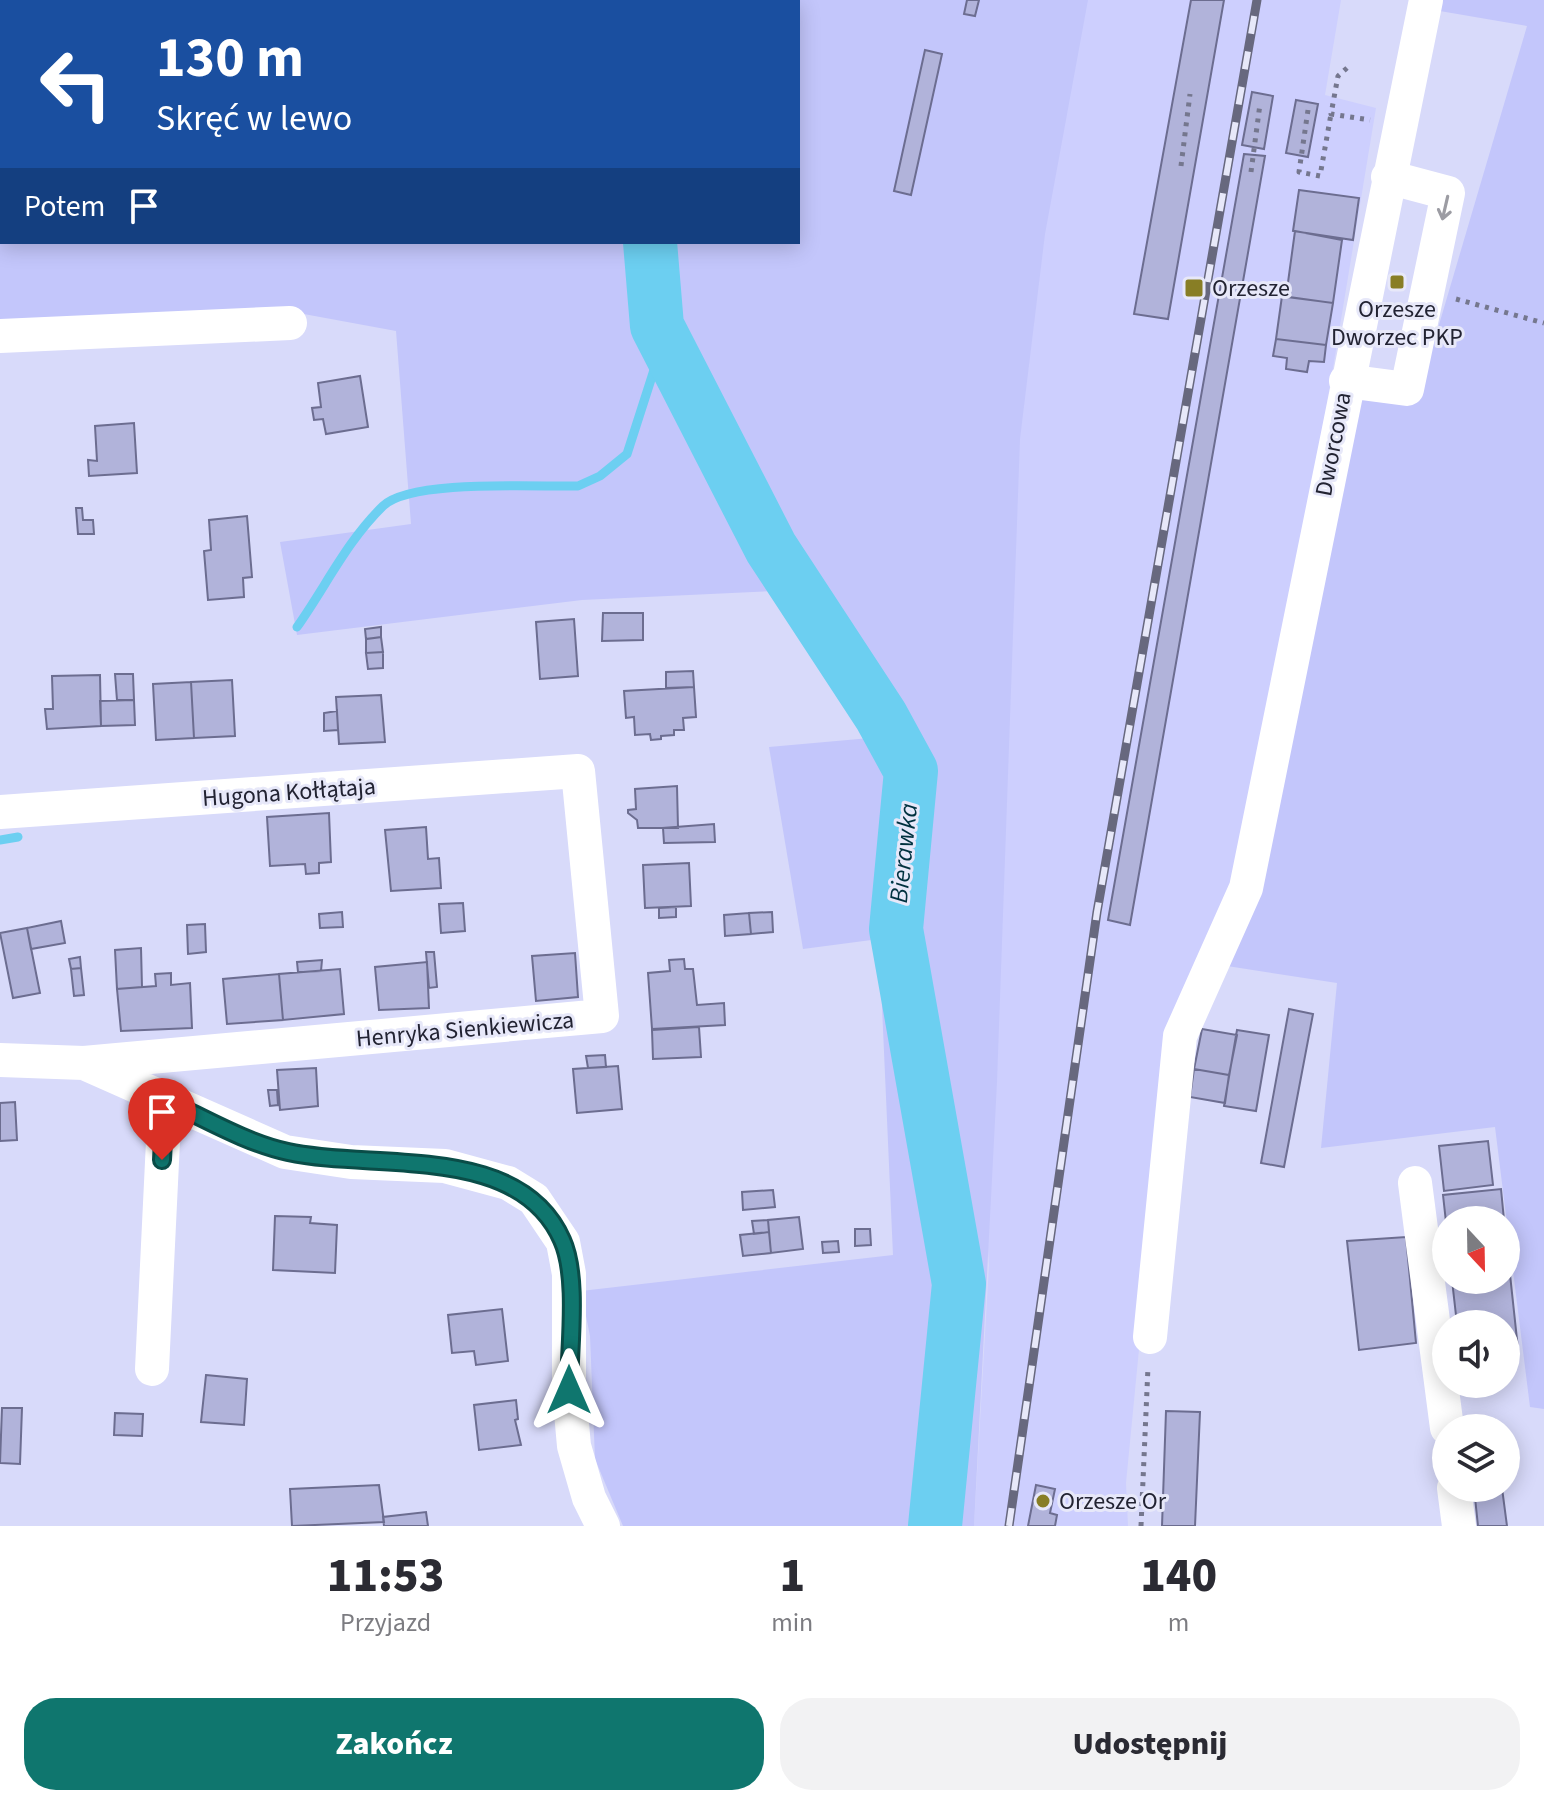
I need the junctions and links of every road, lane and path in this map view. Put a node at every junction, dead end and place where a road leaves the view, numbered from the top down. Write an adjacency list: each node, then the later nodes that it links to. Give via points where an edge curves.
1 (1426, 0): 7 (street, Dworcowa)
2 (1347, 68): 6 (path, via 1338,76)
3 (1190, 94): 8 (path)
4 (1260, 104): 9 (path)
5 (1308, 110): 6 (path, via 1299,172 1320,176)
6 (1331, 114): 7 (path)
7 (1398, 125): 10 (street, Dworcowa)
8 (1181, 166)
9 (1251, 172)
10 (1388, 177): 11 (street, one-way to 11, via 1448,193); 15 (street, Dworcowa)
11 (1426, 292): 13 (path); 15 (street, via 1407,389)
12 (290, 323): 14 (street)
13 (1544, 323)
14 (0, 336)
15 (1346, 381): 22 (street, Dworcowa, via 1246,888 1180,1036)
16 (578, 771): 17 (street, Hugona Kołłątaja); 19 (street, Henryka Sienkiewicza, via 602,1016)
17 (0, 812)
18 (0, 1060): 19 (street)
19 (84, 1063): 20 (street)
20 (165, 1100): 23 (street); 26 (street, via 285,1152 351,1162 445,1166 508,1183 534,1199 563,1242 569,1274 574,1446)
21 (1415, 1183): 24 (street)
22 (1150, 1337): 27 (path)
23 (152, 1369)
24 (1445, 1414)
25 (1456, 1502): 28 (street)
26 (603, 1526)
27 (1141, 1526)
28 (1459, 1526)

